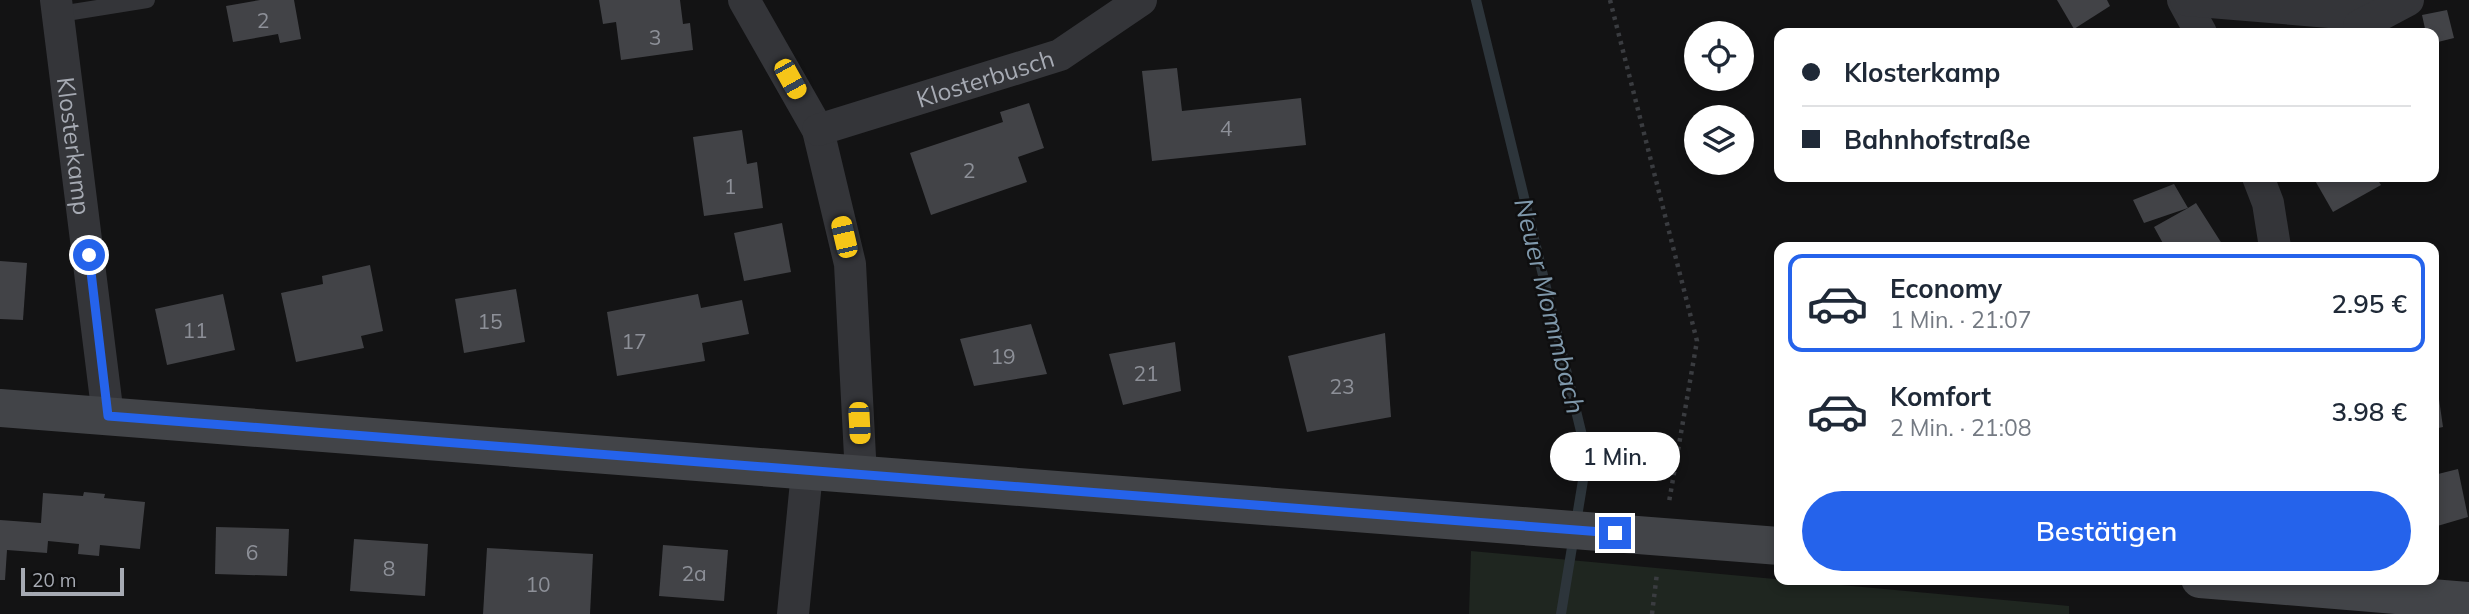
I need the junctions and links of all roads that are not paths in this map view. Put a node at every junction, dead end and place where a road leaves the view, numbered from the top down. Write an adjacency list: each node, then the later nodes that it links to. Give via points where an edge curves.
1 (147, 0): 6 (lane)
2 (744, 0): 10 (street)
3 (1141, 0): 10 (street, Klosterbusch, via 1060,55)
4 (2185, 0): 7 (street); 8 (street)
5 (2408, 0): 7 (street)
6 (58, 7): 14 (street, Klosterkamp)
7 (2378, 16): 9 (street)
8 (2199, 28)
9 (2355, 28)
10 (818, 130): 16 (street, via 850,264)
11 (2260, 182): 12 (street)
12 (2274, 242)
13 (0, 408): 14 (street)
14 (108, 416): 15 (street)
15 (807, 472): 16 (street); 20 (street)
16 (861, 476): 17 (street)
17 (1774, 546)
18 (2318, 585): 19 (street)
19 (2469, 601)
20 (793, 614)

